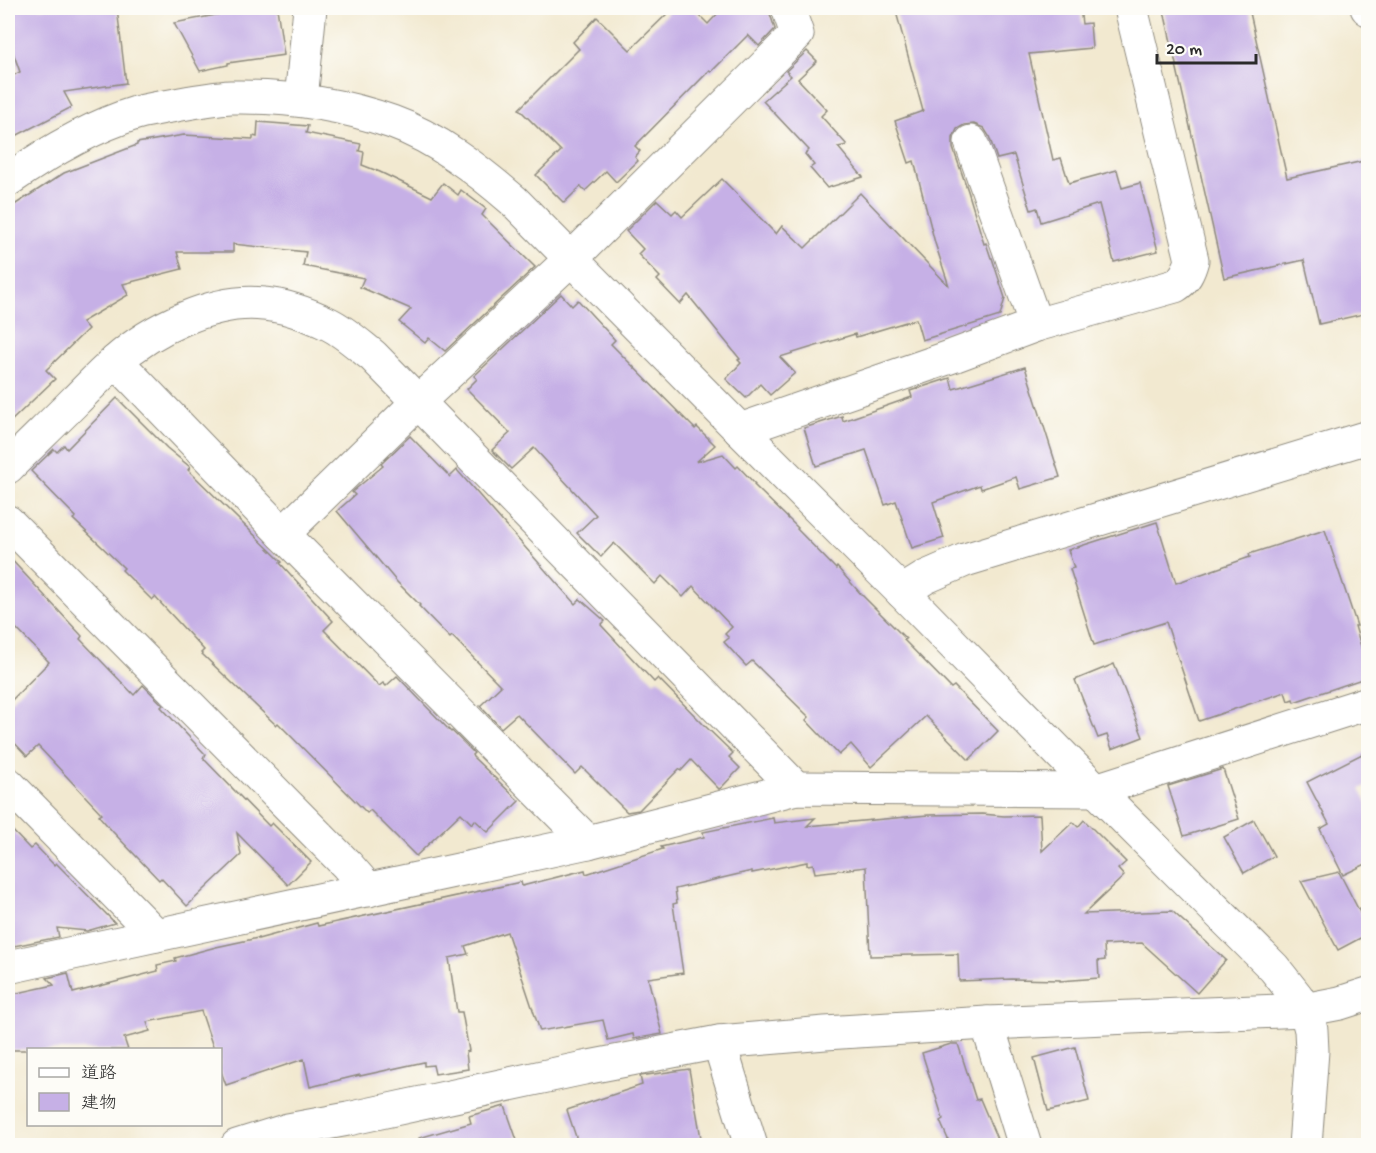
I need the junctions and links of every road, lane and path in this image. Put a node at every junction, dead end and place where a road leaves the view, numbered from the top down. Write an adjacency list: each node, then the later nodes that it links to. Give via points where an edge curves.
1 (310, 8): 4 (street)
2 (788, 8): 7 (street, via 797,34)
3 (1131, 8): 8 (street, via 1192,260 1190,268 1175,286)
4 (301, 100): 6 (street, via 229,97 136,113 64,144); 7 (street, via 348,109 427,139 481,172)
5 (971, 142): 8 (street)
6 (8, 180)
7 (571, 259): 10 (street); 11 (street)
8 (1036, 325): 11 (street)
9 (116, 361): 10 (street, via 169,324 231,305 262,303 289,308 331,325 373,356); 13 (street); 15 (street)
10 (420, 401): 15 (street); 19 (street)
11 (740, 430): 16 (street)
12 (1368, 437): 16 (street, via 964,560)
13 (8, 467)
14 (8, 522): 22 (street)
15 (284, 534): 21 (street)
16 (902, 592): 20 (street)
17 (1368, 703): 20 (street)
18 (8, 784): 23 (street)
19 (796, 788): 20 (street); 21 (street)
20 (1096, 790): 26 (street, via 1274,968)
21 (588, 842): 22 (street)
22 (369, 890): 23 (street)
23 (156, 935): 24 (street)
24 (8, 967)
25 (1368, 994): 26 (street)
26 (1304, 1010): 27 (street); 32 (street, via 1311,1030 1312,1051)
27 (987, 1023): 28 (street); 31 (street)
28 (719, 1042): 29 (street, via 288,1130); 30 (street)
29 (237, 1146)
30 (751, 1146)
31 (1025, 1146)
32 (1305, 1146)

